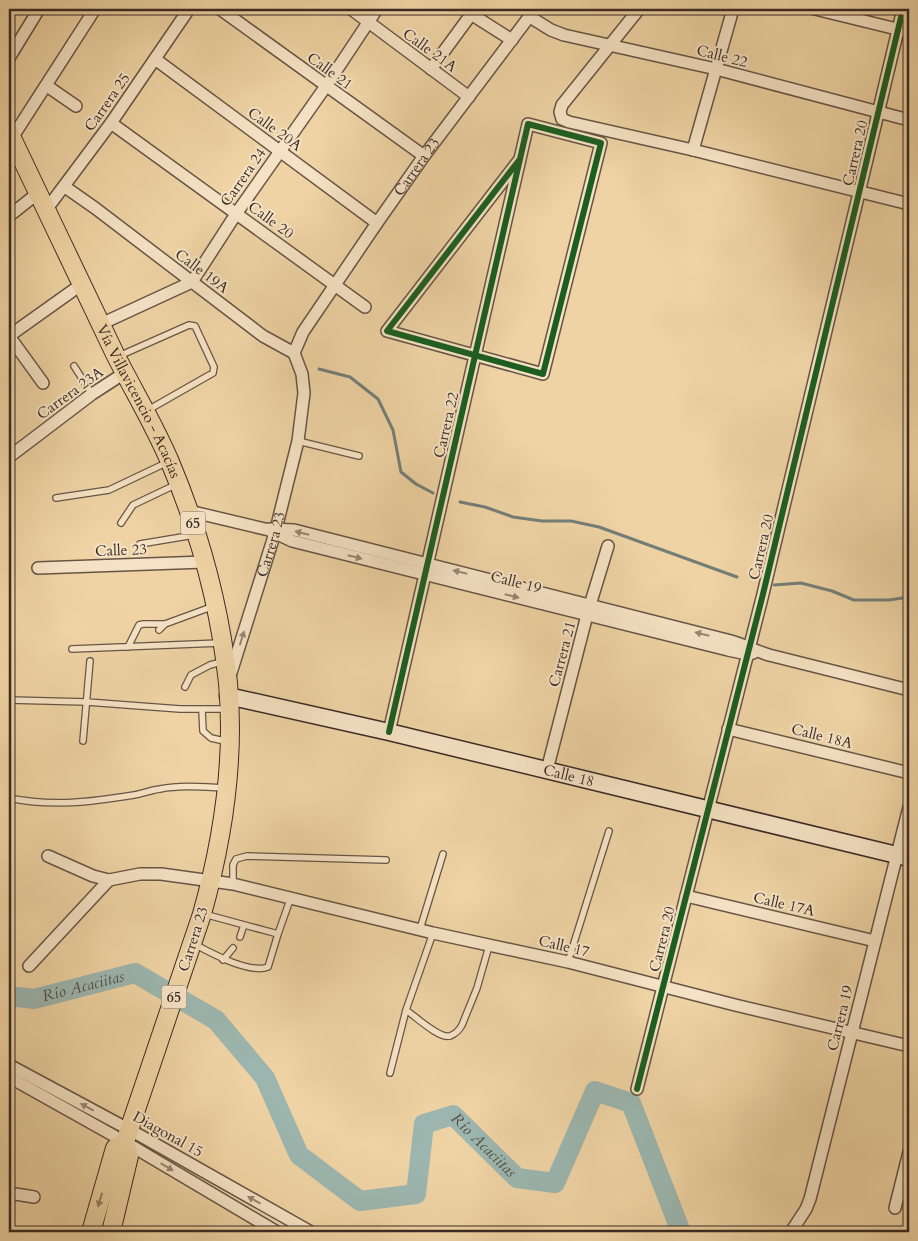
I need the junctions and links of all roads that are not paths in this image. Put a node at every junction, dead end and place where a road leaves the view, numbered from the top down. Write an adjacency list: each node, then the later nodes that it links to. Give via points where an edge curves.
1 (39, 9): 17 (street)
2 (96, 9): 21 (street)
3 (189, 9): 18 (street, Carrera 25)
4 (220, 9): 22 (street, Calle 21)
5 (350, 9): 13 (street, Calle 21A)
6 (377, 9): 13 (street, Carrera 24)
7 (639, 9): 16 (street)
8 (733, 9): 20 (street)
9 (815, 9): 14 (street)
10 (903, 9): 14 (street, Carrera 20)
11 (473, 12): 15 (street); 19 (street)
12 (532, 13): 15 (street, Carrera 23); 16 (street, Calle 22, via 551,30)
13 (368, 23): 19 (street, Calle 21A); 22 (street, Carrera 24)
14 (904, 31): 25 (street, Carrera 20)
15 (512, 40): 23 (street, Carrera 23)
16 (610, 45): 20 (street, Calle 22); 29 (street, via 562,105 562,119)
17 (9, 58)
18 (155, 59): 27 (street, Carrera 25); 30 (street, Calle 20A)
19 (432, 69): 23 (street, Calle 21A)
20 (716, 69): 25 (street, Calle 22); 29 (street)
21 (47, 86): 24 (street); 28 (street)
22 (326, 86): 30 (street, Carrera 24); 31 (street, Calle 21)
23 (469, 96): 31 (street, Carrera 23)
24 (76, 106)
25 (877, 112): 26 (street, Calle 22); 34 (street, Carrera 20)
26 (909, 120)
27 (111, 123): 33 (street, Carrera 25); 38 (street, Calle 20)
28 (10, 135): 35 (main road, Vía Villavicencio - Acacías / 65)
29 (692, 150): 34 (street)
30 (280, 151): 38 (street, Carrera 24); 40 (street, Calle 20A)
31 (424, 156): 40 (street, Carrera 23)
32 (520, 159): 48 (street, Carrera 22); 48 (street, via 388,331); 48 (street, Carrera 22, via 528,124 601,143 542,374)
33 (65, 187): 37 (street, Carrera 25); 41 (street, Calle 19A)
34 (858, 191): 36 (street); 77 (street, Carrera 20)
35 (38, 193): 37 (main road, Vía Villavicencio - Acacías / 65); 39 (street)
36 (909, 204)
37 (46, 210): 42 (main road, Vía Villavicencio - Acacías / 65)
38 (236, 214): 41 (street, Carrera 24); 43 (street, Calle 20)
39 (9, 216)
40 (376, 223): 43 (street, Carrera 23)
41 (192, 282): 45 (street); 47 (street, Calle 19A, via 263,336)
42 (82, 284): 45 (main road, Vía Villavicencio - Acacías / 65); 46 (street)
43 (334, 285): 44 (street, Calle 20); 47 (street, Carrera 23, via 303,332)
44 (365, 307)
45 (101, 324): 49 (main road, Vía Villavicencio - Acacías / 65)
46 (9, 335): 52 (street)
47 (294, 353): 55 (street, Carrera 23, via 302,374 304,393)
48 (475, 355): 69 (street, Carrera 22)
49 (117, 356): 51 (main road, Vía Villavicencio - Acacías / 65); 54 (lane, via 188,325 195,326 214,367 212,373)
50 (74, 366): 53 (lane)
51 (126, 372): 53 (street, Carrera 23A); 54 (main road, Vía Villavicencio - Acacías / 65)
52 (43, 383)
53 (92, 394): 57 (street, Carrera 23A)
54 (146, 410): 58 (main road, Vía Villavicencio - Acacías / 65)
55 (298, 441): 56 (lane); 63 (street, Carrera 23)
56 (359, 456)
57 (9, 457)
58 (170, 461): 59 (main road, Vía Villavicencio - Acacías / 65); 60 (lane, via 108,490)
59 (178, 483): 61 (main road, Vía Villavicencio - Acacías / 65); 62 (lane, via 133,505)
60 (56, 498)
61 (189, 512): 63 (street, Calle 19); 64 (main road, Vía Villavicencio - Acacías / 65)
62 (122, 523)
63 (273, 530): 69 (street, Calle 19, via 292,541); 82 (street, Carrera 23, one-way to 63)
64 (196, 535): 65 (lane); 67 (main road, Vía Villavicencio - Acacías / 65)
65 (140, 544)
66 (608, 546): 71 (street, Carrera 21)
67 (204, 562): 68 (street, Calle 23); 70 (main road, Vía Villavicencio - Acacías / 65)
68 (38, 568)
69 (426, 570): 71 (street, Calle 19); 89 (street, Carrera 22)
70 (215, 606): 72 (lane); 74 (main road, Vía Villavicencio - Acacías / 65)
71 (589, 610): 77 (street, Calle 19); 92 (street, Carrera 21)
72 (165, 624): 73 (lane); 75 (lane, via 139,625)
73 (160, 630)
74 (222, 643): 75 (lane); 79 (main road, Vía Villavicencio - Acacías / 65)
75 (128, 647): 76 (lane)
76 (72, 649)
77 (752, 651): 81 (street, Calle 19); 88 (street, Carrera 20)
78 (90, 661): 84 (lane)
79 (225, 661): 80 (lane, via 191,675); 82 (main road, Vía Villavicencio - Acacías / 65)
80 (184, 687)
81 (909, 690)
82 (228, 697): 87 (lane); 89 (street, Calle 18); 91 (main road, Carrera 23 / 65)
83 (9, 700): 84 (lane)
84 (87, 702): 86 (lane); 90 (lane)
85 (181, 702): 86 (lane)
86 (180, 709): 87 (lane)
87 (202, 710): 91 (lane, via 203,730 211,738)
88 (728, 729): 93 (street, Calle 18A); 97 (street, Carrera 20)
89 (389, 732): 92 (street, Calle 18)
90 (84, 741)
91 (229, 742): 94 (main road, Carrera 23 / 65)
92 (547, 770): 97 (street, Calle 18)
93 (909, 773)
94 (227, 788): 95 (lane, via 160,789 64,804); 104 (main road, Carrera 23 / 65)
95 (9, 798)
96 (909, 807): 101 (street, Carrera 19)
97 (708, 809): 101 (street, Calle 18); 106 (street, Carrera 20)
98 (609, 831): 119 (lane)
99 (443, 854): 110 (lane)
100 (48, 856): 103 (street)
101 (903, 857): 114 (street, Carrera 19)
102 (386, 860): 105 (lane, via 246,856 236,859 233,865)
103 (108, 880): 104 (street, Calle 17, via 140,874); 120 (street)
104 (212, 880): 105 (street, Calle 17); 108 (main road, Carrera 23 / 65)
105 (233, 884): 107 (street, Calle 17)
106 (686, 896): 114 (street, Calle 17A); 121 (street, Carrera 20)
107 (291, 897): 110 (street, Calle 17); 112 (lane)
108 (202, 914): 109 (lane); 115 (main road, Carrera 23 / 65)
109 (244, 925): 112 (lane); 113 (lane)
110 (420, 929): 111 (street, Calle 17)
111 (433, 933): 116 (street, Calle 17); 122 (lane)
112 (278, 934): 118 (lane, via 268,967 259,969)
113 (240, 936)
114 (875, 941): 123 (street, Carrera 19)
115 (192, 945): 118 (lane); 129 (main road, Carrera 23 / 65)
116 (488, 946): 119 (street, Calle 17); 122 (lane, via 478,988 459,1030 450,1036 440,1035)
117 (233, 948): 118 (lane)
118 (223, 960)
119 (568, 962): 121 (street, Calle 17)
120 (29, 966)
121 (662, 987): 123 (street, Calle 17); 128 (street, Carrera 20)
122 (406, 1010): 126 (lane)
123 (852, 1032): 124 (street, Calle 17); 141 (street, Carrera 19, via 810,1199)
124 (909, 1046)
125 (9, 1065): 129 (street, Diagonal 15, one-way to 125)
126 (390, 1073)
127 (9, 1076): 129 (street, Diagonal 15)
128 (636, 1089)
129 (128, 1136): 131 (street, Diagonal 15); 132 (street, Diagonal 15, one-way to 132); 137 (main road, Carrera 23 / 65, one-way to 137, via 115,1148); 138 (main road, Carrera 23 / 65, via 129,1156)
130 (909, 1152): 135 (street)
131 (214, 1177): 132 (street); 136 (street, Diagonal 15, one-way to 131)
132 (206, 1190): 139 (street, Diagonal 15)
133 (9, 1192): 134 (street)
134 (34, 1197)
135 (895, 1208)
136 (284, 1217): 139 (street); 140 (street, Diagonal 15)
137 (92, 1232)
138 (111, 1232)
139 (278, 1232)
140 (312, 1232)
141 (791, 1232)

